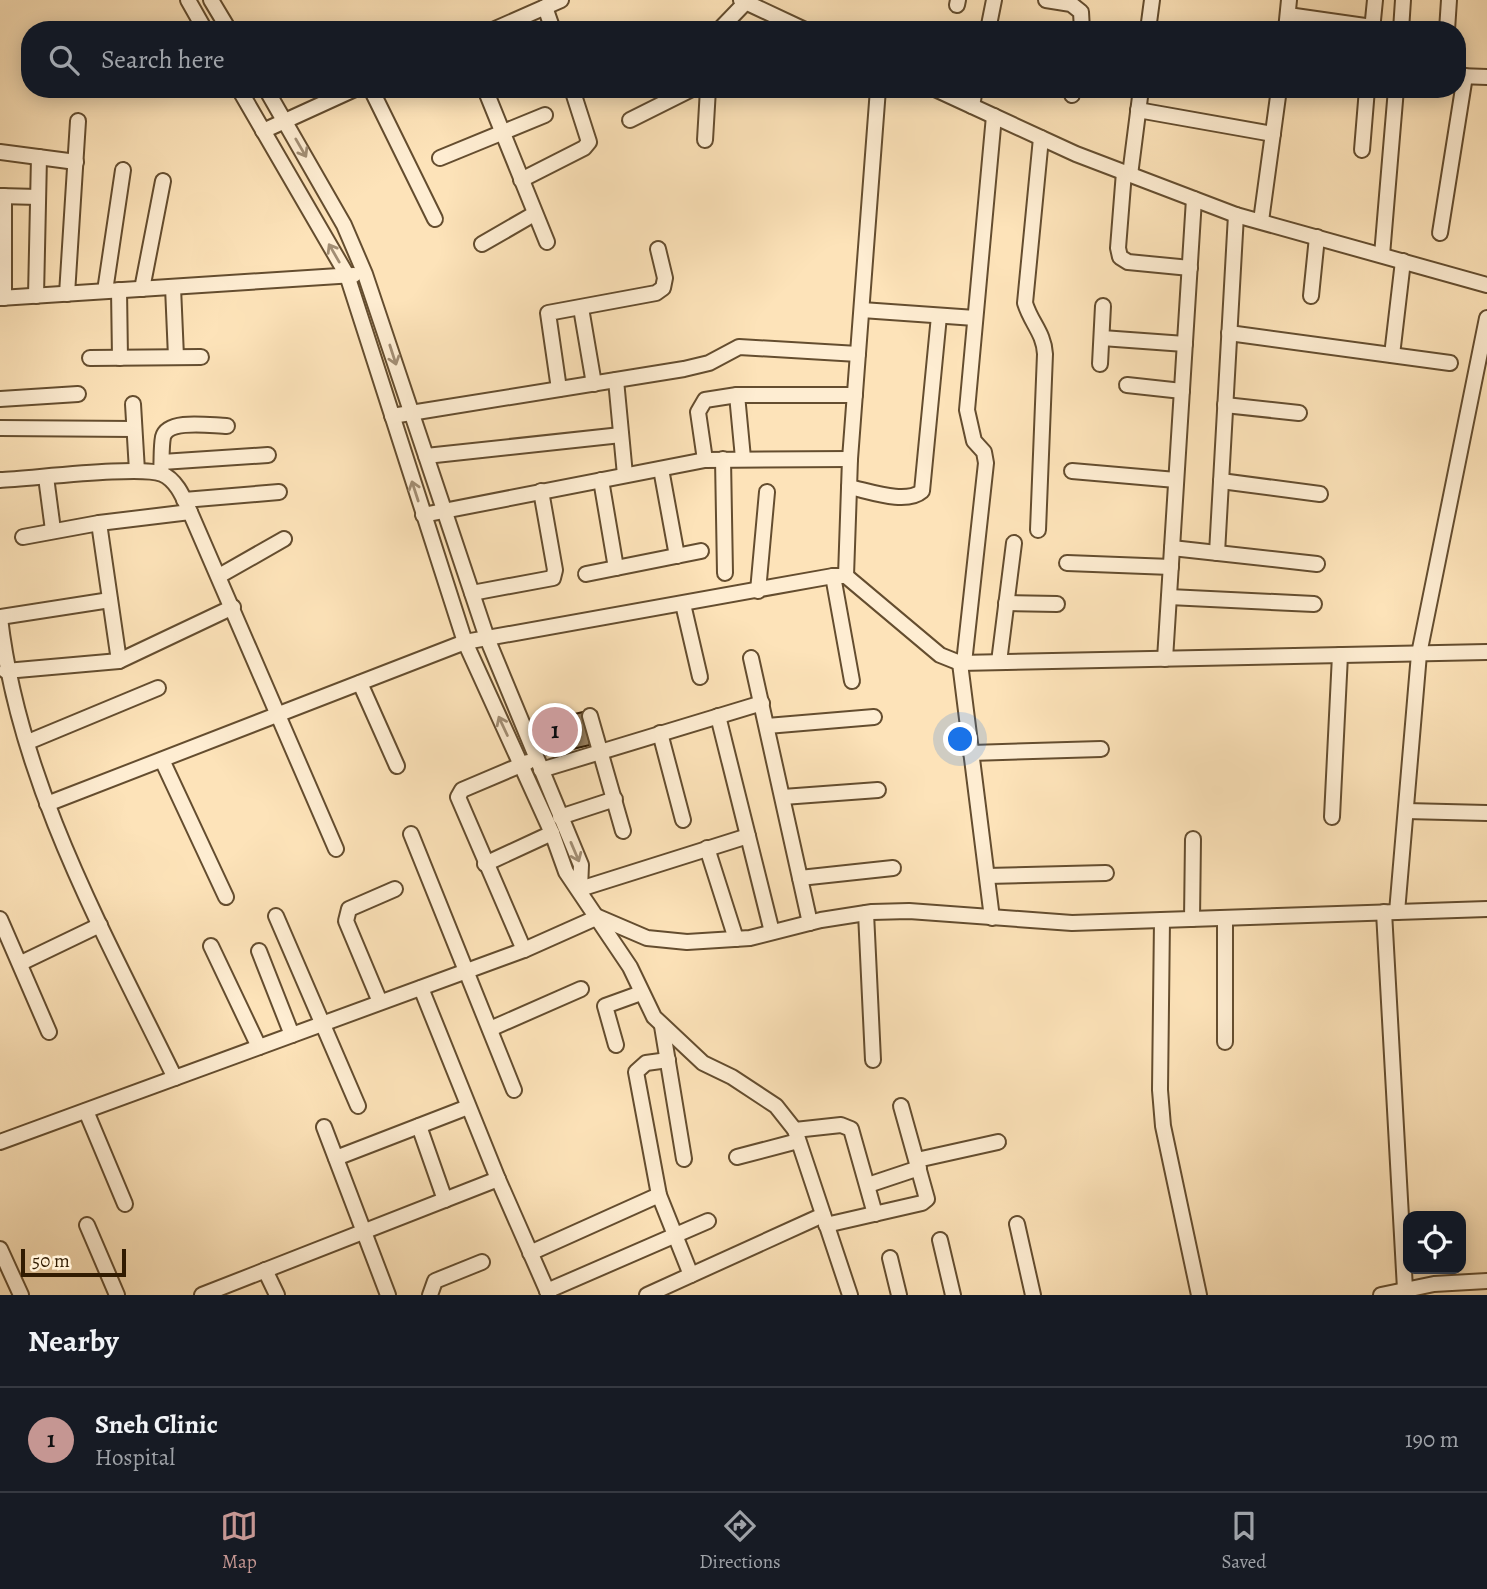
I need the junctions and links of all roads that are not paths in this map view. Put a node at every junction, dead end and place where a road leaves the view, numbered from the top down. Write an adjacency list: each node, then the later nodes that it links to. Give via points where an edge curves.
1 (188, 0): 14 (street)
2 (211, 0): 15 (street)
3 (561, 0): 12 (street)
4 (994, 0): 20 (street)
5 (1046, 0): 11 (street)
6 (1152, 0): 22 (street)
7 (1375, 0): 24 (street)
8 (1403, 0): 25 (street)
9 (1448, 0): 26 (street)
10 (745, 1): 18 (street); 19 (street)
11 (1063, 1): 21 (street, via 1081,12)
12 (545, 7): 16 (street); 17 (street)
13 (1288, 15): 23 (street)
14 (200, 21)
15 (224, 21)
16 (513, 21)
17 (549, 21)
18 (727, 21)
19 (786, 21)
20 (990, 21)
21 (1082, 21)
22 (1149, 21)
23 (1324, 21)
24 (1373, 21)
25 (1402, 21)
26 (1447, 21)
27 (1466, 76): 28 (street)
28 (1487, 77)
29 (244, 98): 52 (street)
30 (272, 98): 49 (street)
31 (335, 98): 49 (street)
32 (375, 98): 71 (street)
33 (489, 98): 53 (street)
34 (575, 98): 64 (street, via 589,142)
35 (674, 98): 50 (street)
36 (707, 98): 56 (street)
37 (877, 98): 93 (street)
38 (955, 98): 45 (street)
39 (973, 98): 45 (street)
40 (1140, 98): 46 (street)
41 (1278, 98): 54 (street)
42 (1366, 98): 57 (street)
43 (1395, 98): 78 (street)
44 (1458, 98): 73 (street)
45 (972, 106): 48 (street)
46 (1138, 110): 54 (street); 63 (street)
47 (545, 115): 53 (street)
48 (994, 116): 55 (street); 95 (street)
49 (285, 120): 52 (street); 81 (street, one-way to 81, via 344,225)
50 (630, 120)
51 (78, 121): 61 (street)
52 (263, 131): 82 (street, one-way to 52)
53 (502, 132): 60 (street); 64 (street)
54 (1273, 134): 72 (street)
55 (1041, 138): 63 (street); 152 (street, via 1025,303 1044,339)
56 (705, 140)
57 (1362, 150)
58 (0, 152): 59 (street)
59 (38, 157): 61 (street); 67 (street)
60 (440, 158)
61 (76, 162): 87 (street)
62 (123, 170): 86 (street)
63 (1127, 173): 68 (street); 80 (street, via 1120,257 1128,262)
64 (521, 180): 69 (street)
65 (163, 181): 85 (street)
66 (2, 196): 67 (street); 90 (street)
67 (38, 197): 88 (street)
68 (1194, 199): 70 (street); 80 (street)
69 (534, 214): 75 (street); 76 (street)
70 (1236, 215): 72 (street); 97 (street)
71 (435, 219)
72 (1261, 221): 74 (street)
73 (1440, 233)
74 (1317, 237): 78 (street); 89 (street)
75 (547, 242)
76 (482, 244)
77 (658, 249): 92 (street, via 663,288)
78 (1382, 255): 79 (street)
79 (1403, 261): 83 (street); 101 (street)
80 (1190, 268): 99 (street)
81 (365, 274): 82 (street); 119 (street, one-way to 119)
82 (347, 275): 84 (street); 121 (street)
83 (1487, 285)
84 (173, 287): 85 (street); 102 (street)
85 (142, 289): 86 (street)
86 (112, 291): 87 (street); 105 (street)
87 (67, 293): 88 (street)
88 (36, 296): 90 (street)
89 (1311, 296)
90 (2, 298)
91 (1103, 306): 98 (street)
92 (581, 308): 109 (street); 111 (street, via 548,313)
93 (862, 310): 94 (street); 100 (street)
94 (939, 316): 95 (street); 142 (street, via 922,491 905,497)
95 (975, 318): 188 (street, via 967,410 974,442 984,452 986,463)
96 (1487, 318): 182 (street)
97 (1230, 333): 101 (street); 118 (street)
98 (1102, 338): 99 (street); 107 (street)
99 (1185, 344): 112 (street)
100 (858, 354): 108 (street, via 739,346 709,363); 115 (street)
101 (1392, 355): 106 (street)
102 (176, 357): 103 (street); 105 (street)
103 (201, 357)
104 (90, 358): 105 (street)
105 (120, 358)
106 (1450, 363)
107 (1100, 364)
108 (616, 380): 109 (street); 125 (street)
109 (594, 384): 111 (street)
110 (1128, 385): 112 (street)
111 (559, 389): 119 (street)
112 (1182, 391): 139 (street)
113 (78, 394): 116 (street)
114 (737, 395): 115 (street); 128 (street); 131 (street, via 700,404)
115 (855, 395): 130 (street)
116 (0, 399)
117 (132, 404): 124 (street)
118 (1226, 405): 120 (street); 141 (street)
119 (412, 413): 121 (street); 127 (street)
120 (1299, 414)
121 (391, 416): 149 (street, one-way to 121)
122 (227, 426): 132 (street, via 168,429 163,435)
123 (0, 428): 124 (street)
124 (134, 429): 134 (street)
125 (621, 435): 127 (street); 136 (street)
126 (268, 455): 132 (street)
127 (426, 456): 148 (street)
128 (743, 458): 129 (street); 130 (street)
129 (723, 459): 131 (street); 164 (street)
130 (850, 459): 142 (street)
131 (705, 460): 133 (street)
132 (162, 468): 134 (street); 147 (street)
133 (661, 469): 136 (street); 159 (street)
134 (137, 471): 137 (street)
135 (1072, 471): 139 (street)
136 (625, 475): 138 (street)
137 (46, 478): 140 (street); 151 (street)
138 (601, 480): 143 (street); 163 (street)
139 (1177, 480): 156 (street)
140 (0, 481)
141 (1221, 481): 146 (street); 158 (street)
142 (849, 487): 167 (street)
143 (541, 491): 148 (street); 169 (street, via 553,578)
144 (279, 492): 147 (street)
145 (766, 492): 168 (street)
146 (1320, 494)
147 (187, 506): 150 (street); 166 (street)
148 (443, 509): 149 (street); 169 (street)
149 (423, 515): 179 (street)
150 (99, 523): 151 (street); 171 (street)
151 (53, 530): 153 (street)
152 (1038, 530)
153 (23, 537)
154 (284, 539): 166 (street)
155 (1014, 543): 172 (street)
156 (1172, 548): 158 (street); 162 (street)
157 (701, 551): 159 (street)
158 (1217, 553): 161 (street)
159 (677, 556): 163 (street)
160 (1067, 563): 162 (street)
161 (1317, 564)
162 (1171, 567): 170 (street)
163 (616, 568): 165 (street)
164 (725, 573)
165 (586, 574)
166 (219, 576): 176 (street)
167 (839, 576): 168 (street); 188 (street, via 940,655); 191 (street)
168 (758, 591): 173 (street)
169 (472, 593): 178 (street)
170 (1169, 597): 175 (street); 185 (street)
171 (110, 600): 177 (street); 186 (street)
172 (1006, 603): 174 (street); 187 (street)
173 (683, 604): 178 (street); 190 (street)
174 (1057, 604)
175 (1314, 604)
176 (233, 607): 186 (street); 196 (street)
177 (0, 618): 180 (street)
178 (487, 638): 179 (street); 207 (street)
179 (465, 642): 192 (street); 208 (street, one-way to 179)
180 (2, 651): 189 (street)
181 (1487, 652): 182 (street)
182 (1419, 654): 183 (street); 214 (street)
183 (1340, 655): 185 (street); 217 (street)
184 (751, 658): 195 (street)
185 (1165, 659): 187 (street)
186 (119, 661): 189 (street)
187 (999, 662): 188 (street)
188 (962, 663): 205 (street)
189 (6, 671): 194 (street)
190 (700, 677)
191 (852, 681)
192 (360, 683): 196 (street); 209 (street)
193 (158, 688): 202 (street)
194 (7, 694): 202 (street)
195 (762, 703): 198 (street); 200 (street)
196 (280, 714): 206 (street); 225 (street)
197 (590, 716): 204 (street)
198 (718, 716): 201 (street); 222 (street)
199 (874, 717): 200 (street)
200 (767, 726): 211 (street)
201 (660, 733): 204 (street); 218 (street)
202 (28, 742): 213 (street)
203 (1101, 749): 205 (street)
204 (601, 751): 207 (street); 212 (street)
205 (971, 753): 229 (street)
206 (162, 760): 213 (street); 233 (street)
207 (539, 764): 208 (street); 216 (street)
208 (521, 765): 220 (street); 226 (street, via 461,790 458,796)
209 (397, 766)
210 (878, 790): 211 (street)
211 (783, 797): 230 (street)
212 (615, 799): 216 (street); 219 (street)
213 (47, 804): 245 (street)
214 (1406, 811): 215 (street); 235 (street)
215 (1487, 813)
216 (561, 817): 232 (street, one-way to 232, via 581,865)
217 (1332, 817)
218 (683, 820)
219 (623, 831)
220 (552, 833): 226 (street); 232 (street, via 566,872)
221 (411, 834): 252 (street)
222 (748, 836): 224 (street); 246 (street)
223 (1193, 839): 242 (street)
224 (707, 848): 232 (street); 247 (street)
225 (336, 849)
226 (485, 864): 249 (street)
227 (893, 868): 230 (street)
228 (1106, 873): 229 (street)
229 (987, 876): 239 (street)
230 (800, 878): 244 (street)
231 (395, 889): 256 (street, via 349,909 345,921)
232 (580, 889): 238 (street)
233 (226, 897)
234 (1487, 909): 235 (street)
235 (1390, 912): 240 (street); 302 (street)
236 (866, 913): 239 (street, via 909,911); 244 (street); 266 (street)
237 (276, 916): 257 (street)
238 (598, 917): 247 (street, via 647,938 687,942); 249 (street); 255 (street)
239 (992, 918): 243 (street, via 1072,923)
240 (1225, 918): 242 (street); 262 (street)
241 (0, 919): 251 (street)
242 (1192, 919): 243 (street)
243 (1162, 920): 315 (street, via 1163,1126)
244 (810, 923): 246 (street)
245 (100, 925): 251 (street); 267 (street)
246 (772, 932): 247 (street)
247 (736, 939)
248 (211, 946): 264 (street)
249 (524, 950): 252 (street)
250 (259, 951): 261 (street)
251 (21, 963): 260 (street)
252 (467, 971): 253 (street); 259 (street)
253 (421, 988): 256 (street); 271 (street)
254 (581, 989): 259 (street)
255 (641, 993): 258 (street); 263 (street, via 605,1006)
256 (380, 1002): 257 (street)
257 (323, 1023): 261 (street); 269 (street)
258 (662, 1026): 265 (street); 275 (street, via 703,1063 776,1106)
259 (490, 1029): 268 (street)
260 (49, 1032)
261 (292, 1035): 264 (street)
262 (1225, 1042)
263 (616, 1045)
264 (259, 1047): 267 (street)
265 (668, 1060): 280 (street); 284 (street, via 646,1063 636,1072)
266 (873, 1060)
267 (175, 1078): 272 (street)
268 (513, 1090)
269 (358, 1106)
270 (901, 1106): 281 (street)
271 (468, 1107): 273 (street); 282 (street)
272 (86, 1111): 276 (street); 286 (street)
273 (419, 1126): 279 (street); 285 (street)
274 (324, 1127): 279 (street)
275 (797, 1136): 278 (street); 283 (street, via 846,1126 851,1129); 288 (street)
276 (0, 1142)
277 (998, 1142): 281 (street)
278 (737, 1157)
279 (336, 1158): 292 (street)
280 (684, 1159)
281 (918, 1164): 283 (street); 287 (street, via 927,1199)
282 (498, 1180): 285 (street); 296 (street)
283 (868, 1185): 287 (street)
284 (659, 1195): 293 (street); 296 (street)
285 (445, 1200): 292 (street)
286 (125, 1204)
287 (876, 1214): 288 (street)
288 (825, 1220): 300 (street); 311 (street)
289 (708, 1221): 293 (street)
290 (1017, 1224): 314 (street)
291 (87, 1225): 305 (street)
292 (363, 1232): 299 (street); 308 (street)
293 (675, 1235): 300 (street); 303 (street)
294 (940, 1240): 313 (street)
295 (0, 1249): 304 (street)
296 (530, 1253): 303 (street)
297 (890, 1258): 312 (street)
298 (482, 1262): 309 (street, via 436,1281)
299 (265, 1270): 306 (street); 307 (street)
300 (691, 1275): 310 (street)
301 (1487, 1281): 302 (street)
302 (1405, 1289): 316 (street)
303 (548, 1293)
304 (20, 1295)
305 (117, 1295)
306 (202, 1295)
307 (277, 1295)
308 (388, 1295)
309 (430, 1295)
310 (647, 1295)
311 (850, 1295)
312 (899, 1295)
313 (953, 1295)
314 (1033, 1295)
315 (1199, 1295)
316 (1381, 1295)

